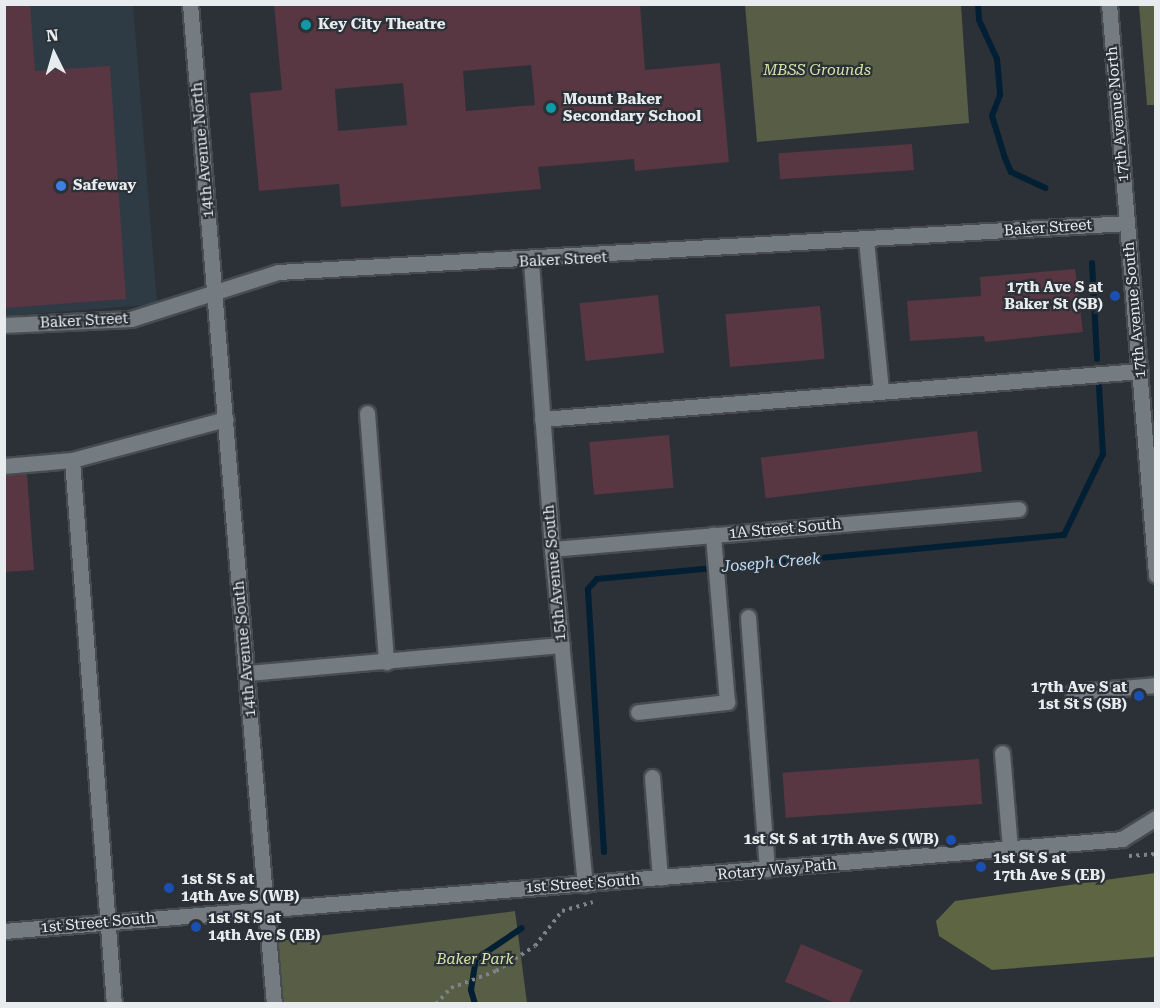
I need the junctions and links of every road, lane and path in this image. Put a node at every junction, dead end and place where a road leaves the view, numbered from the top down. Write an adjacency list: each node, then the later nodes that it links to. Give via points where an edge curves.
1 (190, 4): 6 (street, 14th Avenue North)
2 (1109, 4): 3 (street, 17th Avenue North)
3 (1127, 223): 4 (street, Baker Street); 8 (street, 17th Avenue South)
4 (867, 240): 5 (street, Baker Street); 9 (street)
5 (531, 262): 6 (street, Baker Street, via 278,272); 11 (street, 15th Avenue South)
6 (216, 296): 7 (street, Baker Street, via 131,319); 12 (street, 14th Avenue South)
7 (4, 325)
8 (1140, 371): 9 (street); 18 (street, 17th Avenue South)
9 (882, 391): 11 (street)
10 (367, 413): 21 (street)
11 (542, 418): 17 (street, 15th Avenue South)
12 (226, 419): 13 (street); 22 (street, 14th Avenue South)
13 (72, 460): 14 (street); 37 (street)
14 (4, 466)
15 (1018, 509): 16 (street, 1A Street South)
16 (713, 535): 17 (street, 1A Street South); 25 (street, via 727,702)
17 (552, 549): 20 (street, 15th Avenue South)
18 (1155, 575)
19 (748, 617): 32 (street)
20 (562, 645): 21 (street); 34 (street, 15th Avenue South)
21 (386, 662): 22 (street)
22 (247, 674): 36 (street, 14th Avenue South)
23 (1155, 685): 24 (street)
24 (1073, 692)
25 (638, 712)
26 (1002, 753): 29 (street)
27 (652, 777): 33 (street)
28 (1155, 818): 29 (street, 1st Street South, via 1122,839)
29 (1010, 849): 32 (street, 1st Street South)
30 (1155, 854): 31 (path)
31 (1120, 857)
32 (767, 869): 33 (street, 1st Street South)
33 (660, 878): 34 (street, 1st Street South)
34 (585, 884): 36 (street, 1st Street South)
35 (605, 898): 41 (path, via 562,911 535,946 496,971 451,988)
36 (266, 907): 37 (street, 1st Street South); 40 (street, 14th Avenue South)
37 (107, 922): 38 (street, 1st Street South); 39 (street)
38 (4, 931)
39 (114, 1004)
40 (274, 1004)
41 (436, 1004)

